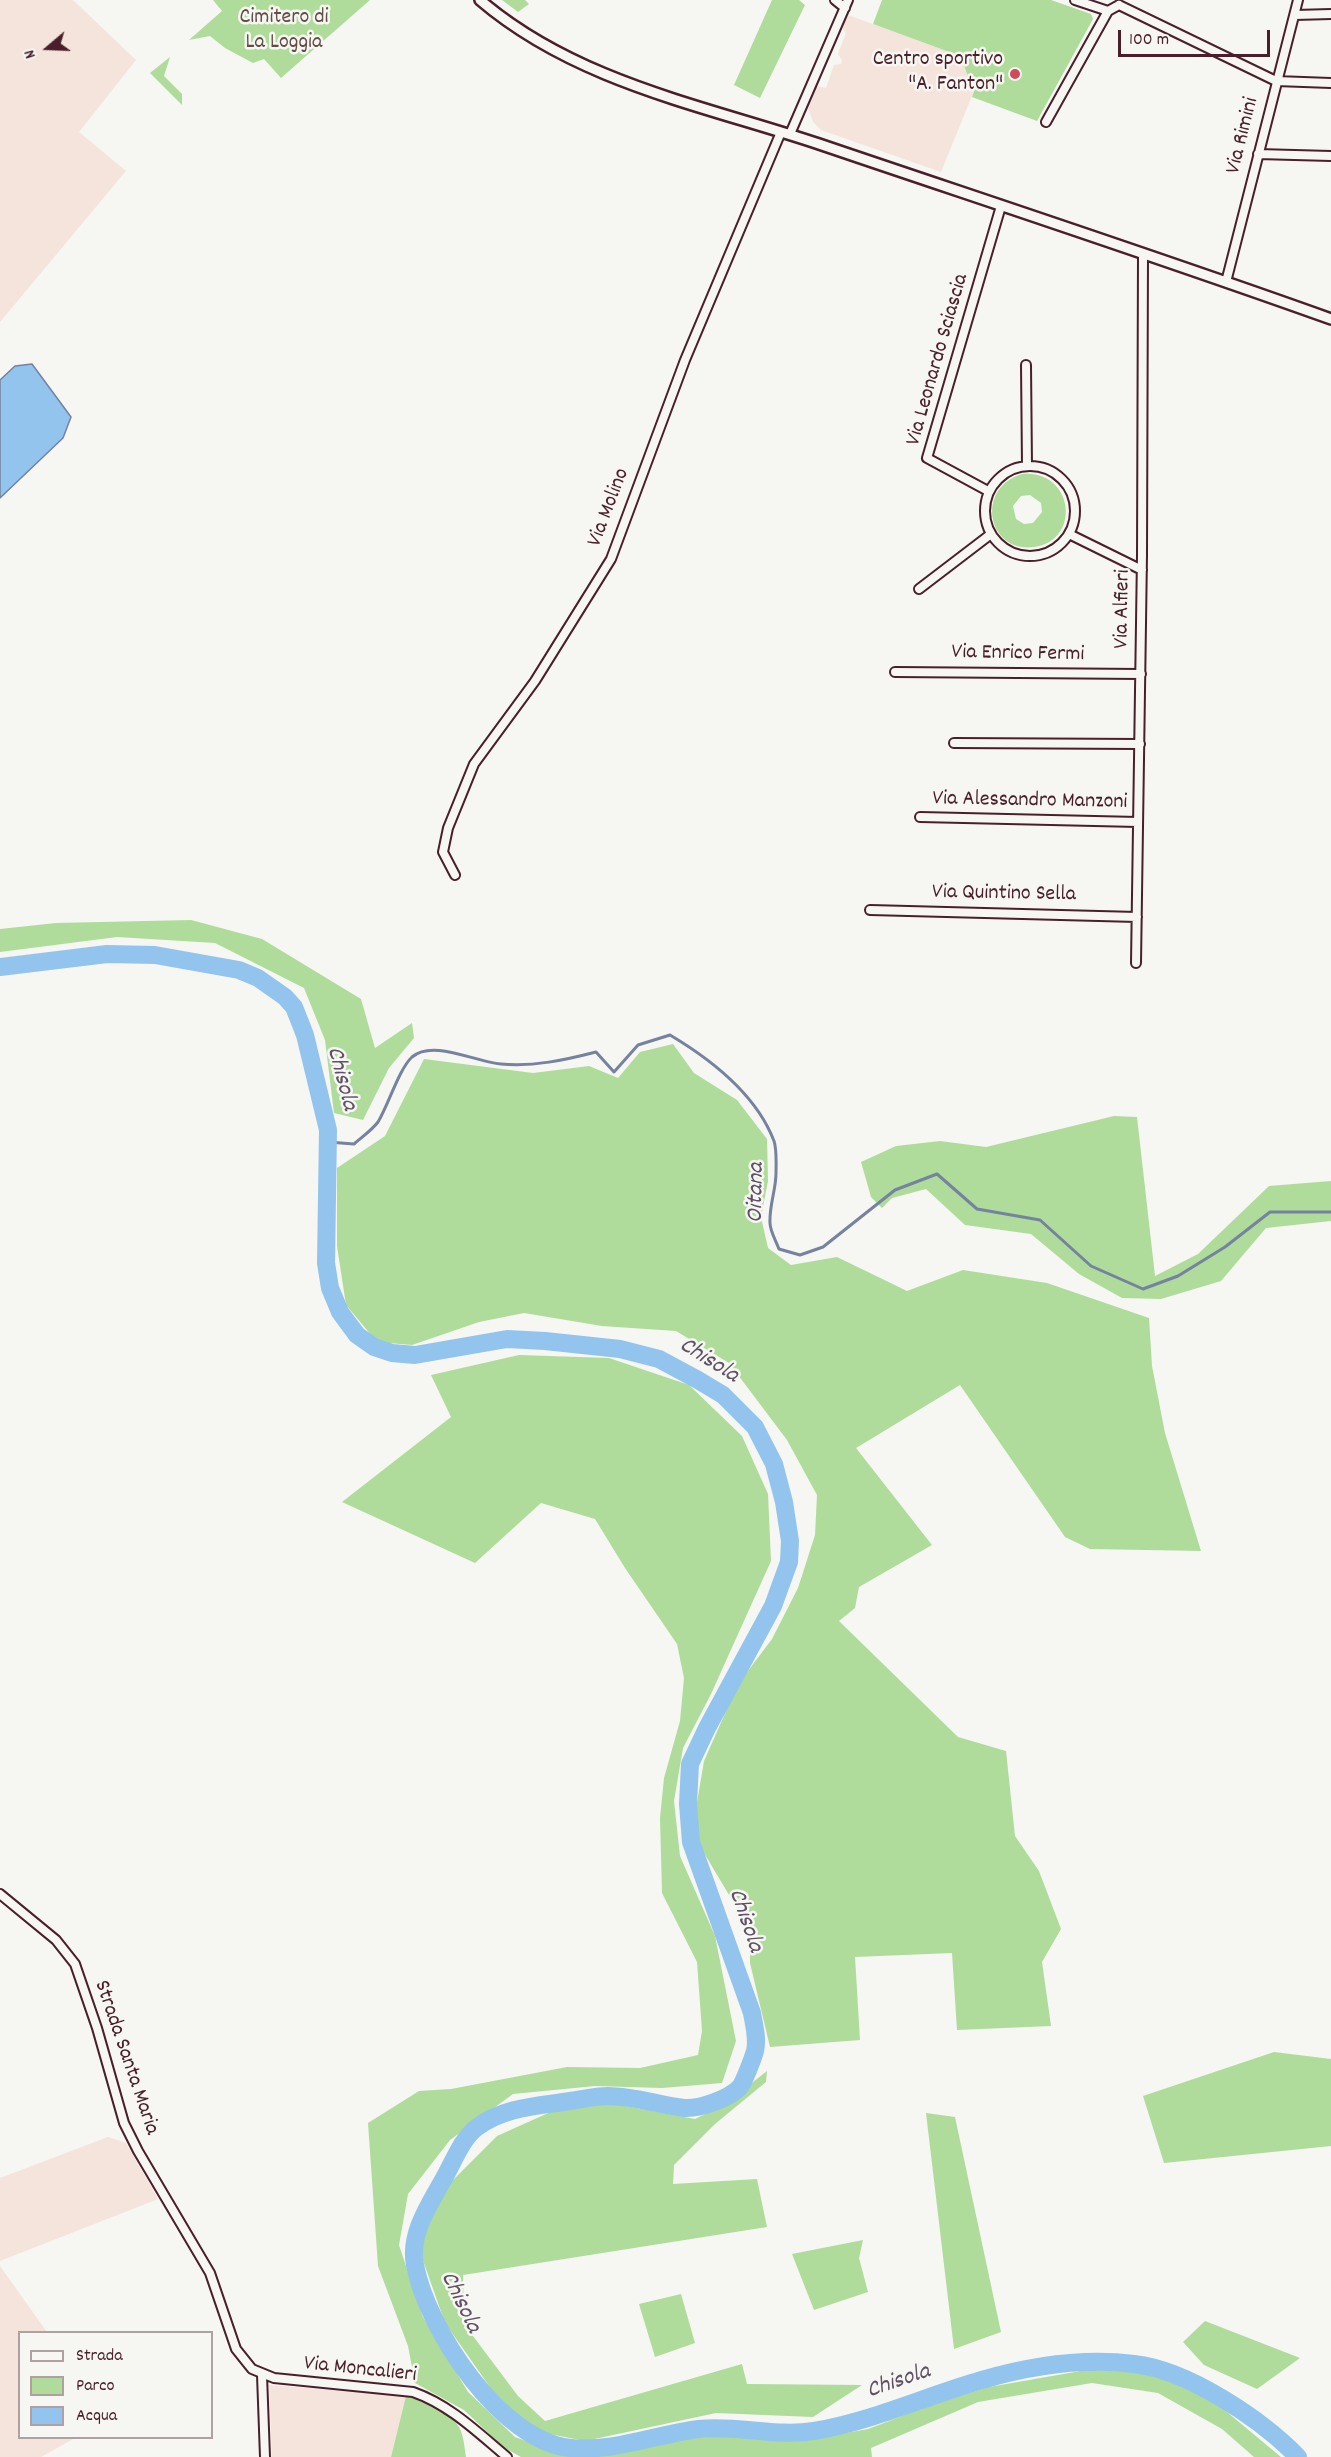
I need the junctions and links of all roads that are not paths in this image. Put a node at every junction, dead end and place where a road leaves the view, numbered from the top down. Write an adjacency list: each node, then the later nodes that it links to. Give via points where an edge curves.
1 (480, 0): 14 (street, via 548,48 601,73 677,102)
2 (834, 0): 7 (street)
3 (848, 0): 7 (street, Via Molino)
4 (1075, 0): 8 (street)
5 (1298, 0): 10 (street, Via Rimini)
6 (1120, 3): 8 (street); 11 (street)
7 (845, 8): 14 (street, Via Molino)
8 (1108, 11): 13 (street)
9 (1331, 14): 10 (street)
10 (1295, 15): 11 (street, Via Rimini)
11 (1276, 81): 12 (street); 15 (street, Via Rimini)
12 (1331, 83)
13 (1046, 122)
14 (786, 133): 17 (street); 34 (street, Via Molino, via 685,360 611,559 535,681 474,764 448,828 443,852)
15 (1258, 154): 16 (street); 19 (street, Via Rimini)
16 (1331, 156)
17 (1001, 206): 18 (street); 23 (street, Via Leonardo Sciascia, via 927,458)
18 (1143, 255): 19 (street); 26 (street, Via Alfieri)
19 (1226, 282): 20 (street)
20 (1331, 319)
21 (1026, 365): 22 (street)
22 (1027, 466): 23 (street, via 1005,473); 25 (street, via 1048,470 1070,490 1075,504)
23 (988, 491): 24 (street, via 984,509)
24 (991, 534): 25 (street, via 1010,552 1023,556 1050,552); 27 (street)
25 (1069, 534): 26 (street)
26 (1142, 570): 29 (street, Via Alfieri)
27 (919, 589)
28 (895, 672): 29 (street, Via Enrico Fermi)
29 (1141, 675): 31 (street, Via Alfieri)
30 (954, 743): 31 (street)
31 (1140, 744): 33 (street, Via Alfieri)
32 (920, 817): 33 (street, Via Alessandro Manzoni)
33 (1138, 822): 36 (street, Via Alfieri)
34 (455, 875)
35 (870, 910): 36 (street, Via Quintino Sella)
36 (1137, 917): 37 (street, Via Alfieri)
37 (1136, 963)
38 (0, 1894): 39 (street, Strada Santa Maria, via 56,1940 75,1964 124,2123 210,2273 236,2349 248,2365)
39 (262, 2374): 40 (street); 41 (street, Via Moncalieri, via 296,2382 413,2392 453,2411)
40 (266, 2457)
41 (507, 2457)

